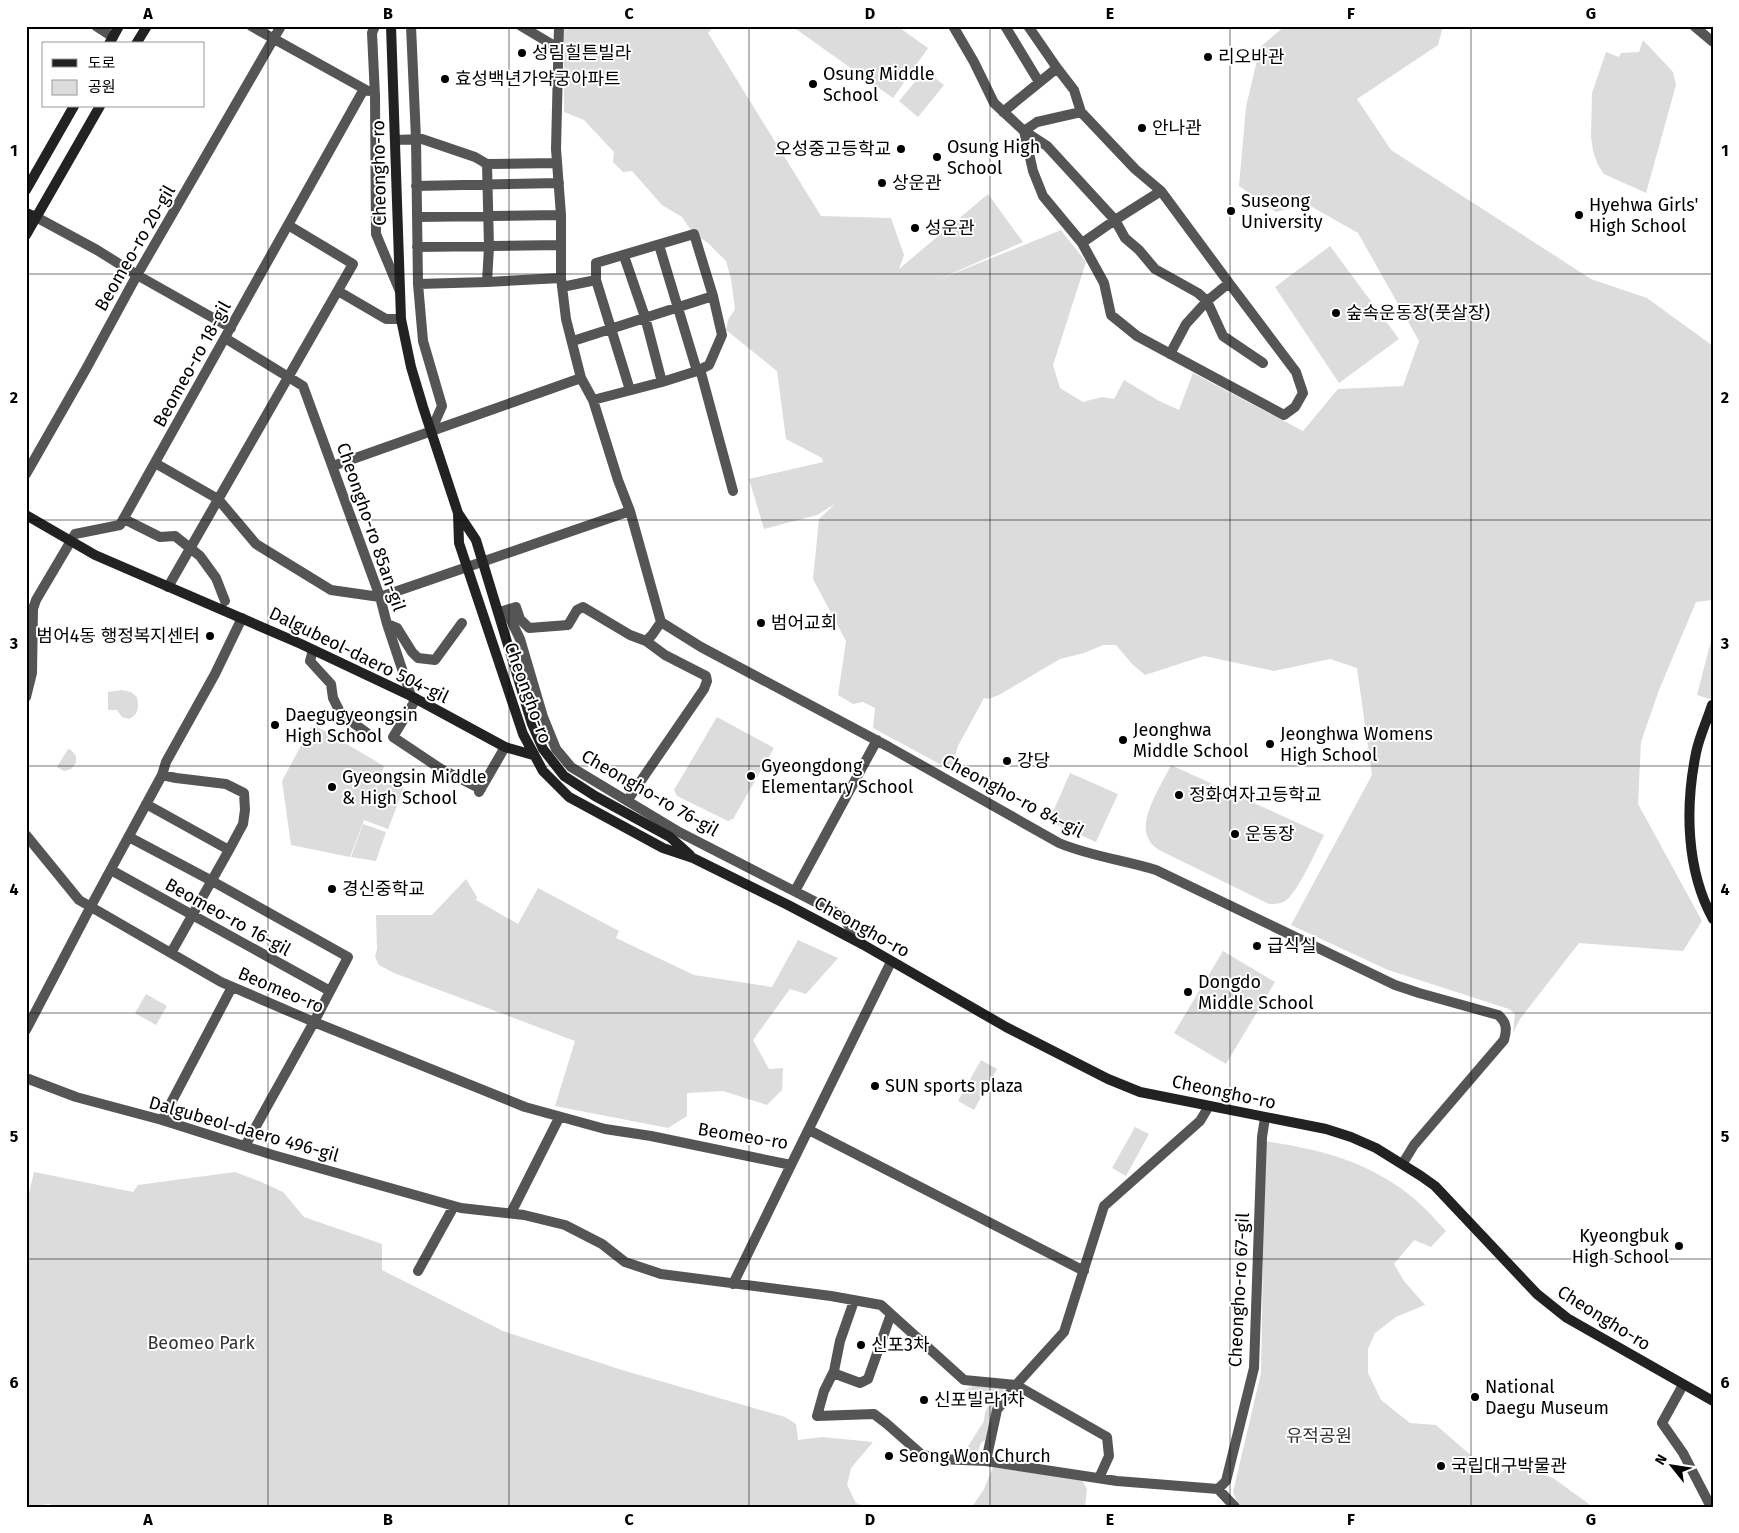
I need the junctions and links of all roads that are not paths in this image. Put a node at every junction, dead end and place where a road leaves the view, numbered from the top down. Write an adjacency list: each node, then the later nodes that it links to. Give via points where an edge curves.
1 (96, 26): 16 (street)
2 (119, 26): 16 (main road)
3 (147, 26): 17 (main road)
4 (251, 26): 15 (street)
5 (281, 26): 15 (street, Beomeo-ro 20-gil)
6 (375, 26): 23 (street, via 372,33)
7 (391, 26): 30 (main road, Cheongho-ro)
8 (411, 26): 29 (street)
9 (521, 26): 19 (street)
10 (559, 26): 19 (street)
11 (954, 26): 26 (street, via 994,103)
12 (1005, 26): 21 (street)
13 (1028, 26): 20 (street)
14 (1694, 26): 18 (street)
15 (274, 39): 22 (street); 51 (street, Beomeo-ro 20-gil)
16 (111, 40)
17 (137, 42)
18 (1713, 42)
19 (558, 48): 31 (street)
20 (1057, 68): 21 (street); 27 (street, via 1074,90)
21 (1039, 82): 26 (street)
22 (364, 89): 23 (street); 43 (street, Beomeo-ro 18-gil)
23 (375, 96): 57 (street, via 376,234)
24 (73, 108): 36 (main road)
25 (99, 108): 38 (main road)
26 (1003, 112): 28 (street)
27 (1081, 112): 28 (street, via 1037,122); 37 (street, via 1135,169)
28 (1024, 130): 42 (street, via 1047,146); 45 (street, via 1043,196)
29 (416, 139): 30 (street); 32 (street); 35 (street)
30 (394, 140): 57 (main road, Cheongho-ro)
31 (557, 163): 32 (street); 33 (street)
32 (487, 164): 34 (street)
33 (559, 183): 34 (street); 39 (street)
34 (488, 185): 35 (street); 41 (street)
35 (416, 186): 40 (street)
36 (26, 190)
37 (1161, 191): 42 (street); 55 (street)
38 (31, 215): 44 (main road); 51 (street)
39 (561, 215): 41 (street); 46 (street)
40 (417, 217): 41 (street); 48 (street)
41 (488, 217): 49 (street)
42 (1115, 220): 45 (street); 60 (street, via 1125,238 1155,269)
43 (288, 225): 58 (street, via 353,264); 64 (street, Beomeo-ro 18-gil)
44 (26, 235)
45 (1082, 243): 68 (street, via 1104,283 1112,315 1136,336)
46 (561, 245): 49 (street); 54 (street)
47 (659, 245): 50 (street); 59 (street, via 694,234); 61 (street)
48 (417, 247): 49 (street); 56 (street)
49 (489, 247): 53 (street)
50 (624, 256): 52 (street, via 596,263); 62 (street)
51 (137, 275): 64 (street); 79 (street, Beomeo-ro 20-gil)
52 (596, 280): 54 (street); 65 (street)
53 (488, 282): 54 (street); 56 (street)
54 (561, 283): 67 (street)
55 (1229, 283): 60 (street); 68 (street, via 1296,372 1304,393 1295,407 1284,414)
56 (418, 284): 76 (street, via 423,341 442,406)
57 (399, 289): 63 (main road, Cheongho-ro)
58 (338, 290): 63 (street, via 386,319); 71 (street)
59 (713, 296): 61 (street); 70 (street, via 722,335 709,365)
60 (1207, 301): 68 (street, via 1186,324); 69 (street, via 1223,336)
61 (678, 306): 62 (street); 70 (street)
62 (645, 317): 65 (street); 73 (street)
63 (401, 319): 76 (main road, Cheongho-ro, via 411,367)
64 (231, 328): 66 (street, Beomeo-ro 18-gil)
65 (610, 328): 67 (street); 74 (street)
66 (225, 338): 71 (street, Cheongho-ro 85an-gil); 77 (street, Beomeo-ro 18-gil)
67 (573, 341): 72 (street)
68 (1170, 354)
69 (1263, 363)
70 (699, 370): 73 (street); 80 (street)
71 (289, 376): 78 (street, Cheongho-ro 85an-gil, via 303,386); 81 (street)
72 (581, 378): 75 (street); 76 (street)
73 (662, 382): 74 (street)
74 (630, 390): 75 (street)
75 (593, 400): 82 (street)
76 (431, 431): 78 (street); 83 (main road, Cheongho-ro)
77 (155, 464): 81 (street); 85 (street, Beomeo-ro 18-gil)
78 (333, 466): 91 (street, Cheongho-ro 85an-gil)
79 (26, 474)
80 (733, 491)
81 (218, 499): 87 (street); 91 (street, via 256,544 331,590)
82 (630, 511): 88 (street); 95 (street)
83 (458, 513): 88 (main road, Cheongho-ro, via 476,540); 89 (main road, Cheongho-ro, via 459,543)
84 (26, 515): 86 (main road, Dalgubeol-daero 504-gil)
85 (124, 519): 86 (street, via 120,526 75,534); 87 (street, via 160,537 175,536)
86 (70, 540): 90 (main road, Dalgubeol-daero 504-gil, via 95,555); 100 (street, via 33,609 32,673)
87 (190, 549): 90 (street); 92 (street, via 208,566)
88 (483, 563): 89 (street); 93 (main road, Cheongho-ro)
89 (467, 568): 91 (street); 106 (main road, Cheongho-ro, via 518,723)
90 (168, 587): 94 (main road, Dalgubeol-daero 504-gil)
91 (380, 597): 97 (street, Cheongho-ro 85an-gil)
92 (225, 601)
93 (502, 611): 98 (street, via 516,607 520,620 529,628 568,625 577,610 583,607); 108 (street, Cheongho-ro 76-gil, via 520,640 556,750 571,767); 113 (main road, Cheongho-ro, via 537,738 558,769 575,784 670,837)
94 (242, 618): 99 (main road, Dalgubeol-daero 504-gil); 107 (street)
95 (661, 622): 98 (street); 104 (street, Cheongho-ro 84-gil, via 726,661)
96 (462, 623): 97 (street, via 435,660 418,658 396,628)
97 (387, 624): 101 (street, Cheongho-ro 85an-gil)
98 (646, 641): 108 (street, via 665,656 706,676 707,681)
99 (313, 650): 101 (main road, Dalgubeol-daero 504-gil); 103 (street, via 310,661 330,684 341,714)
100 (26, 697)
101 (413, 697): 105 (main road, Dalgubeol-daero 504-gil); 105 (street, via 393,737 441,769 480,790)
102 (1712, 705): 119 (main road, via 1696,751 1690,814 1698,884)
103 (367, 733)
104 (877, 740): 116 (street); 134 (street, Cheongho-ro 84-gil, via 1059,843 1078,851 1156,870 1395,985 1489,1011 1502,1018 1506,1032 1504,1040 1414,1145)
105 (505, 747): 106 (main road, Dalgubeol-daero 504-gil)
106 (533, 755): 113 (main road, Cheongho-ro, via 543,771 569,797 663,848)
107 (162, 775): 109 (street); 112 (street, via 226,784 244,793 243,824)
108 (627, 802): 116 (street, Cheongho-ro 76-gil)
109 (146, 804): 110 (street); 112 (street)
110 (129, 836): 114 (street); 115 (street, Beomeo-ro 16-gil)
111 (28, 839): 117 (street, Beomeo-ro, via 80,900)
112 (229, 850): 115 (street)
113 (693, 858): 120 (main road, Cheongho-ro)
114 (111, 870): 117 (street); 118 (street, Beomeo-ro 16-gil)
115 (212, 881): 118 (street); 124 (street, Beomeo-ro 16-gil, via 348,957)
116 (796, 891): 120 (street, Cheongho-ro 76-gil, via 841,915)
117 (91, 906): 121 (street, Beomeo-ro); 126 (street)
118 (193, 915): 121 (street); 124 (street, Beomeo-ro 16-gil)
119 (1713, 920)
120 (862, 944): 122 (main road, Cheongho-ro)
121 (171, 953): 123 (street, Beomeo-ro)
122 (891, 962): 128 (main road, Cheongho-ro, via 1006,1027 1108,1079 1140,1092); 132 (street, Beomeo-ro)
123 (232, 987): 125 (street, Beomeo-ro); 131 (street)
124 (330, 992): 125 (street)
125 (314, 1022): 129 (street, Beomeo-ro); 133 (street)
126 (26, 1030)
127 (26, 1078): 131 (street, Dalgubeol-daero 496-gil, via 76,1098)
128 (1209, 1106): 130 (main road, Cheongho-ro); 139 (street, via 1200,1121 1104,1206)
129 (559, 1118): 135 (street, Beomeo-ro); 137 (street)
130 (1266, 1118): 134 (main road, Cheongho-ro, via 1351,1137); 149 (street, Cheongho-ro 67-gil, via 1262,1137 1254,1368 1226,1481)
131 (162, 1120): 133 (street, Dalgubeol-daero 496-gil)
132 (809, 1130): 135 (street, Beomeo-ro); 139 (street)
133 (245, 1146): 136 (street, Dalgubeol-daero 496-gil)
134 (1403, 1164): 145 (main road, Cheongho-ro, via 1435,1186 1537,1294 1567,1318)
135 (792, 1165): 140 (street)
136 (454, 1206): 137 (street, Dalgubeol-daero 496-gil); 138 (street)
137 (511, 1213): 140 (street, Dalgubeol-daero 496-gil, via 565,1225 602,1244 625,1262 661,1274)
138 (418, 1271)
139 (1084, 1271): 144 (street, via 1064,1332)
140 (733, 1284): 141 (street, Dalgubeol-daero 496-gil)
141 (854, 1301): 142 (street, Dalgubeol-daero 496-gil, via 881,1305); 143 (street)
142 (891, 1314): 143 (street, via 868,1379 860,1383); 144 (street, Dalgubeol-daero 496-gil, via 964,1380)
143 (833, 1373): 147 (street, via 817,1416 874,1414 920,1454 938,1459)
144 (1016, 1385): 147 (street, via 997,1410); 148 (street, via 1107,1437 1109,1456)
145 (1683, 1385): 146 (main road, Cheongho-ro); 151 (street, via 1662,1423 1683,1453)
146 (1713, 1401)
147 (986, 1462): 148 (street)
148 (1098, 1478): 149 (street)
149 (1218, 1489): 150 (street)
150 (1235, 1507)
151 (1711, 1507)

